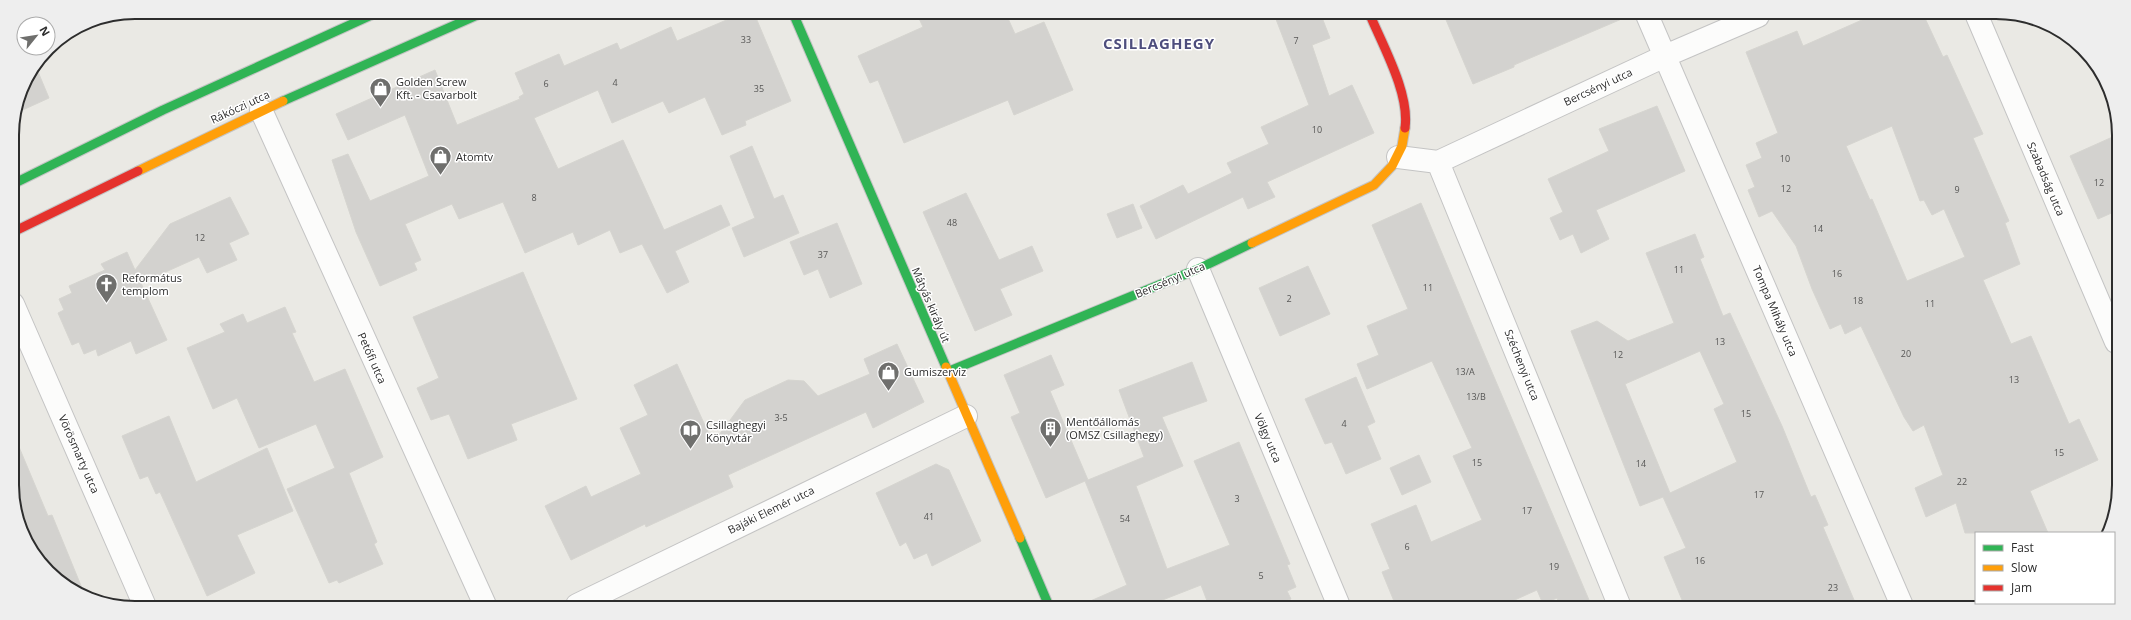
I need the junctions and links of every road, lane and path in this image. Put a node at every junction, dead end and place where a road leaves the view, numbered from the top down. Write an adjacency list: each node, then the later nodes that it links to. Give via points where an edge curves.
1 (361, 19): 12 (street, via 163,110)
2 (468, 19): 9 (street, Rákóczi utca)
3 (796, 19): 17 (street, Mátyás király út)
4 (1372, 19): 11 (street, via 1398,86 1406,114 1405,138)
5 (1649, 19): 8 (street, Tompa Mihály utca)
6 (1751, 19): 8 (street, Bercsényi utca)
7 (1978, 19): 16 (street, Szabadság utca)
8 (1665, 56): 10 (street, Bercsényi utca); 25 (street, Tompa Mihály utca)
9 (261, 110): 13 (street, Rákóczi utca); 20 (street, Petőfi utca)
10 (1438, 162): 11 (street); 24 (street, Széchenyi utca)
11 (1392, 166): 14 (street, Bercsényi utca, via 1374,186)
12 (19, 181)
13 (19, 229)
14 (1198, 270): 17 (street, Bercsényi utca); 23 (street, Völgy utca)
15 (19, 318): 19 (street, Vörösmarty utca)
16 (2112, 333)
17 (946, 372): 18 (street, Mátyás király út)
18 (966, 416): 21 (street, Bajáki Elemér utca); 22 (street, Mátyás király út)
19 (143, 601)
20 (483, 601)
21 (584, 601)
22 (1047, 601)
23 (1337, 601)
24 (1618, 601)
25 (1900, 601)

